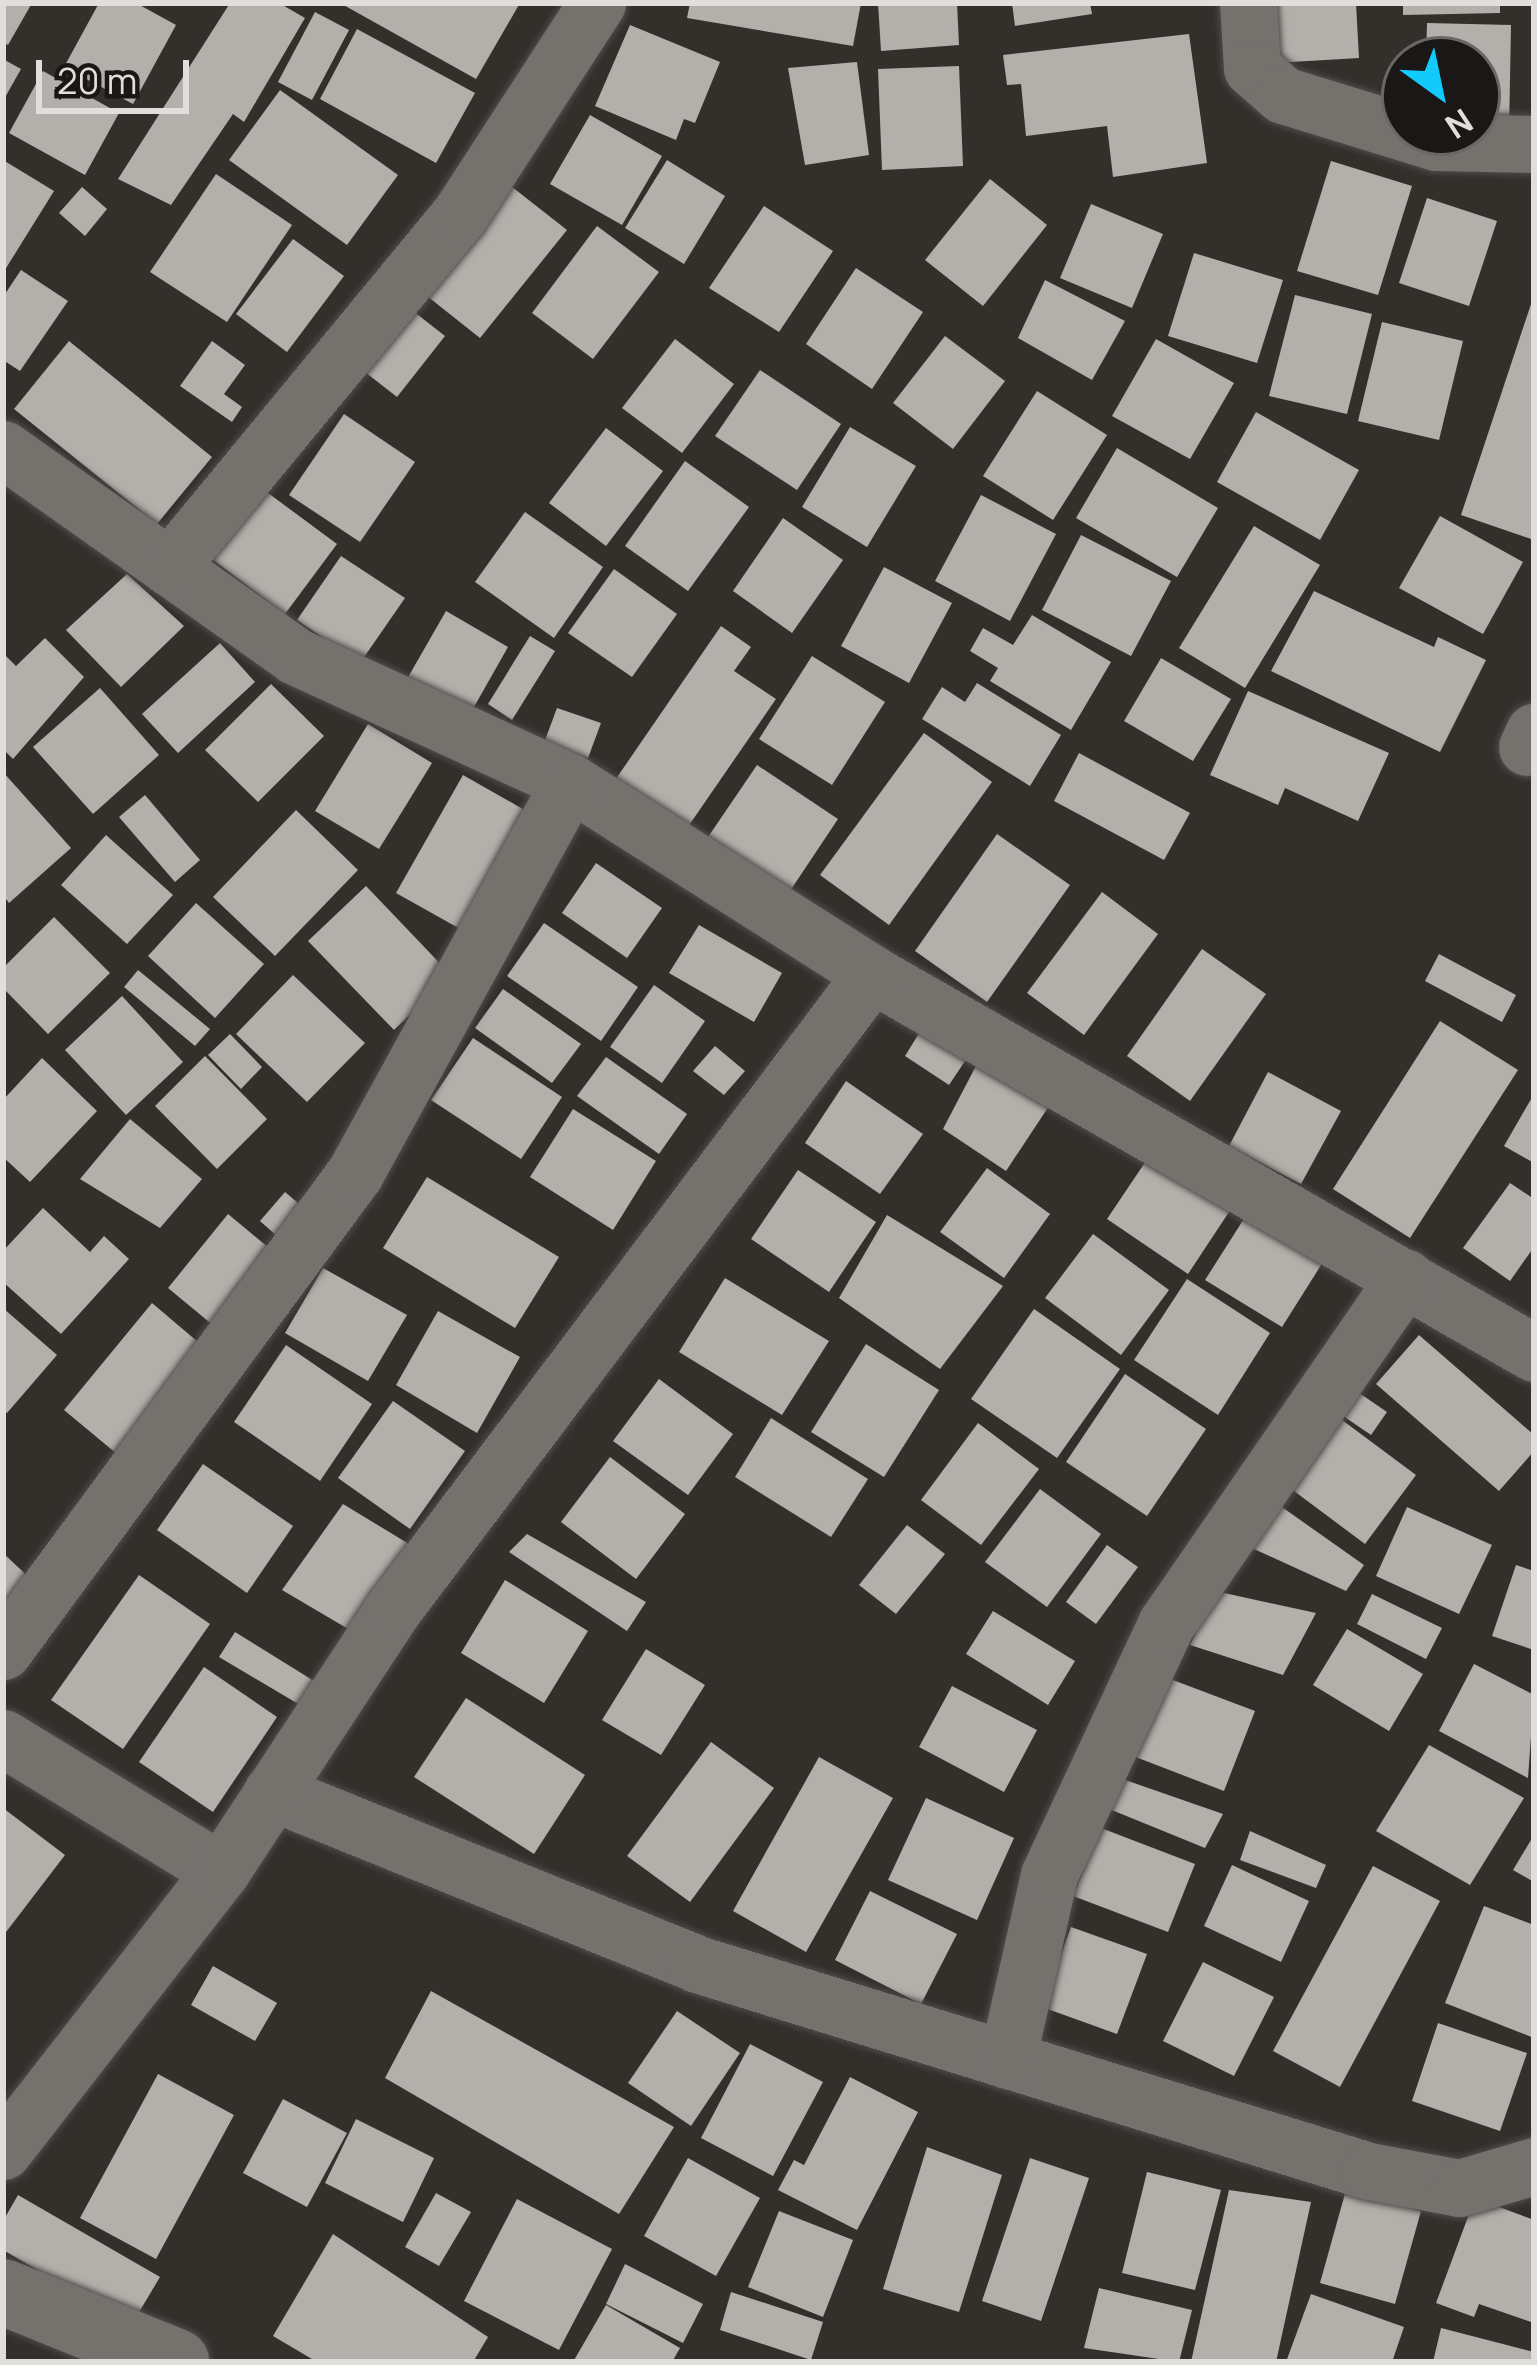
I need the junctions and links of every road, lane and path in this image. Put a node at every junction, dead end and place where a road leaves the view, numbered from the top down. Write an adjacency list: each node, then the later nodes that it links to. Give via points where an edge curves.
1 (597, 3): 5 (street, via 460,214)
2 (1248, 3): 3 (street, via 1252,68 1283,95 1436,142)
3 (1534, 144)
4 (3, 449): 5 (street)
5 (169, 567): 6 (street, via 295,656)
6 (570, 782): 7 (street); 10 (street, via 355,1173)
7 (872, 974): 8 (street); 12 (street, via 394,1608)
8 (1405, 1277): 9 (street); 14 (street, via 1166,1624 1048,1875)
9 (1534, 1353)
10 (3, 1651)
11 (3, 1738): 13 (street)
12 (272, 1792): 13 (street); 14 (street, via 697,1964)
13 (221, 1871): 15 (street)
14 (1007, 2060): 16 (street, via 1369,2171 1459,2188)
15 (3, 2151)
16 (1534, 2166)
17 (3, 2292): 18 (street)
18 (169, 2360)

